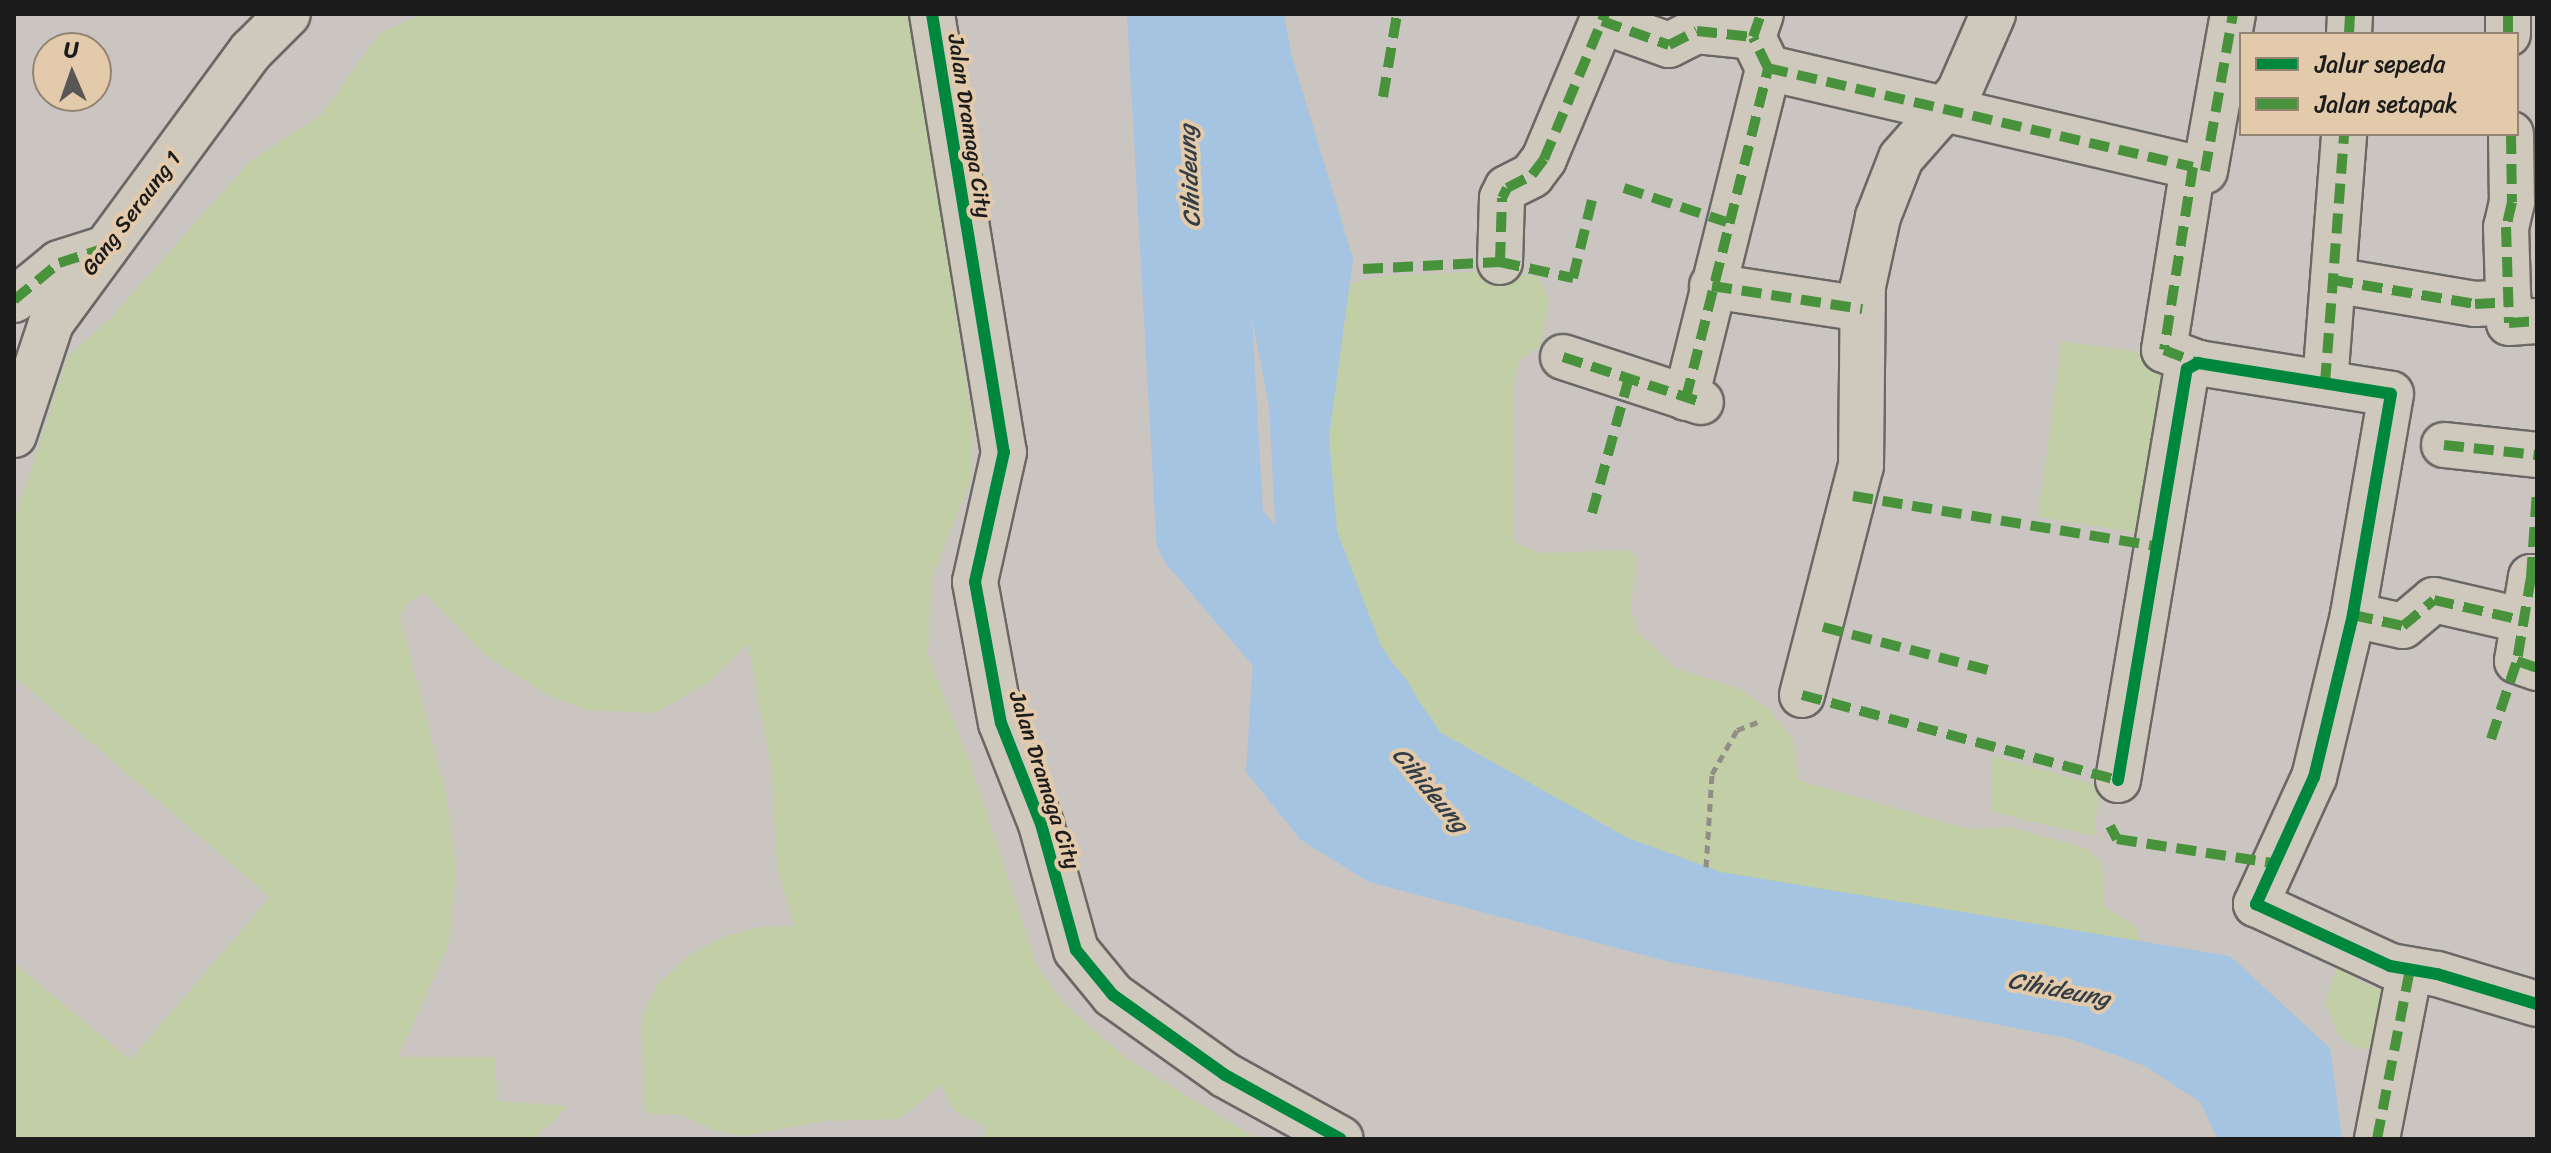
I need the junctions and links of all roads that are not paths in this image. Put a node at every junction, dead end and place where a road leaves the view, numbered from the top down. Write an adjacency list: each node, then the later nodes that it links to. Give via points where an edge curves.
1 (288, 14): 11 (street, Gang Seraung 1, via 251,51)
2 (932, 14): 32 (street, Jalan Dramaga City, via 1004,452 975,582 1001,723 1041,824 1076,950 1126,1004 1225,1075)
3 (1993, 14): 7 (street, via 1959,92)
4 (2233, 14): 10 (street)
5 (1604, 18): 6 (street, via 1669,45 1697,31); 12 (street, via 1544,159 1502,198)
6 (1760, 39): 7 (street); 14 (street)
7 (1939, 112): 16 (street, via 1901,158 1878,217); 19 (street, via 2193,167 2164,350)
8 (2344, 136): 13 (street)
9 (2511, 136): 17 (street)
10 (2205, 171)
11 (106, 248): 15 (street, via 59,263); 21 (street, Gang Seraung 1, via 51,323)
12 (1500, 262)
13 (2333, 280): 17 (street); 20 (street)
14 (1712, 286): 16 (street); 18 (street, via 1694,400)
15 (14, 300)
16 (1862, 309): 28 (street, via 1861,466)
17 (2523, 311)
18 (1563, 357)
19 (2198, 363): 20 (street); 29 (street, via 2187,369 2178,401)
20 (2325, 383): 25 (street, via 2391,394)
21 (14, 435)
22 (2444, 445): 23 (street)
23 (2537, 455)
24 (2537, 578): 26 (street, via 2531,577)
25 (2353, 615): 26 (street, via 2403,626 2434,600); 30 (street, via 2314,777 2256,904 2346,949)
26 (2525, 621): 27 (street, via 2517,661)
27 (2537, 668)
28 (1802, 695)
29 (2118, 780)
30 (2410, 970): 31 (street); 33 (street)
31 (2537, 1003)
32 (1341, 1139)
33 (2377, 1139)

